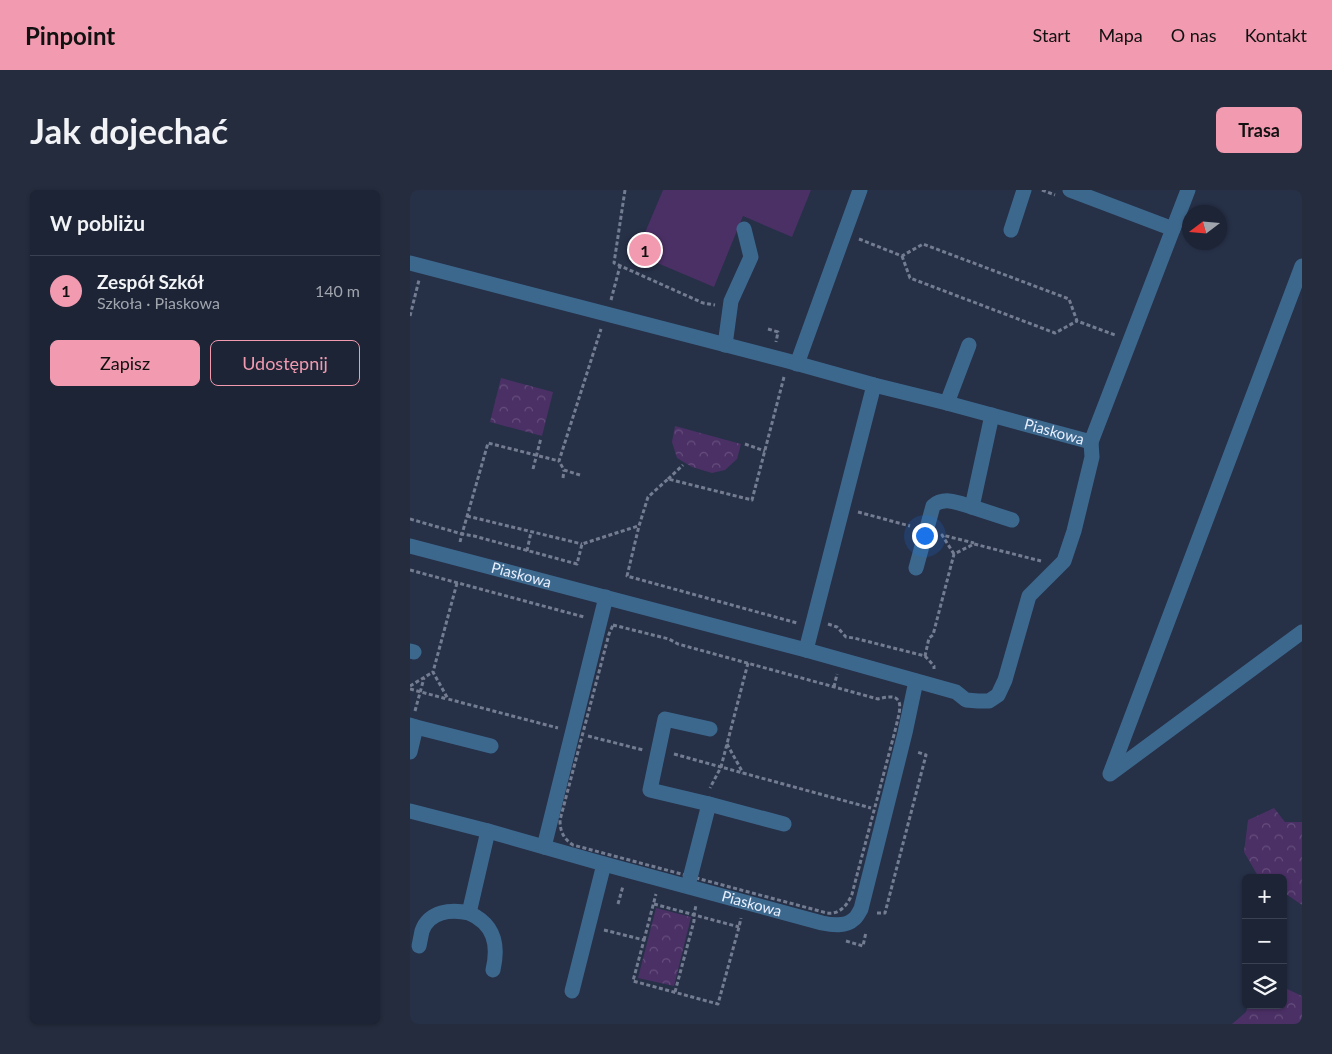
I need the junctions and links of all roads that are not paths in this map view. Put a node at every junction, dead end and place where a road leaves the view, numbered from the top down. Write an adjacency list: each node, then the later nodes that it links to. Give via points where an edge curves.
1 (860, 190): 12 (street)
2 (1024, 190): 7 (street)
3 (1188, 190): 6 (street, Piaskowa)
4 (1065, 193): 6 (street)
5 (744, 229): 10 (street, via 751,257 731,301)
6 (1173, 229): 16 (street, Piaskowa)
7 (1011, 230)
8 (1302, 266): 22 (street, via 1110,774)
9 (413, 269): 10 (street, Piaskowa)
10 (725, 345): 12 (street, Piaskowa)
11 (970, 345): 14 (street)
12 (798, 364): 13 (street, Piaskowa)
13 (874, 385): 14 (street, Piaskowa); 23 (street)
14 (947, 403): 15 (street, Piaskowa)
15 (992, 415): 16 (street, Piaskowa); 17 (street)
16 (1091, 442): 24 (street, Piaskowa, via 1092,457 1064,562 1029,596 998,695 989,701 966,700 956,692)
17 (972, 506): 18 (street); 20 (street, via 945,500 933,506)
18 (1012, 520)
19 (410, 546): 21 (street, Piaskowa)
20 (916, 568)
21 (606, 597): 23 (street, Piaskowa); 33 (street)
22 (1302, 632)
23 (806, 650): 24 (street, Piaskowa)
24 (916, 681): 35 (street, Piaskowa, via 905,705 905,733 861,909 854,920 844,924 822,923)
25 (413, 722): 27 (street); 28 (street)
26 (710, 729): 29 (street, via 665,719 650,790)
27 (491, 746)
28 (410, 752)
29 (709, 804): 31 (street); 35 (street)
30 (410, 811): 32 (street, Piaskowa)
31 (784, 824)
32 (488, 831): 33 (street, Piaskowa); 36 (street)
33 (544, 847): 34 (street, Piaskowa)
34 (602, 871): 35 (street, Piaskowa); 39 (street)
35 (690, 887)
36 (469, 912): 37 (street, via 452,910 430,918 422,930); 38 (street, via 491,930 495,959)
37 (419, 946)
38 (492, 970)
39 (572, 991)

